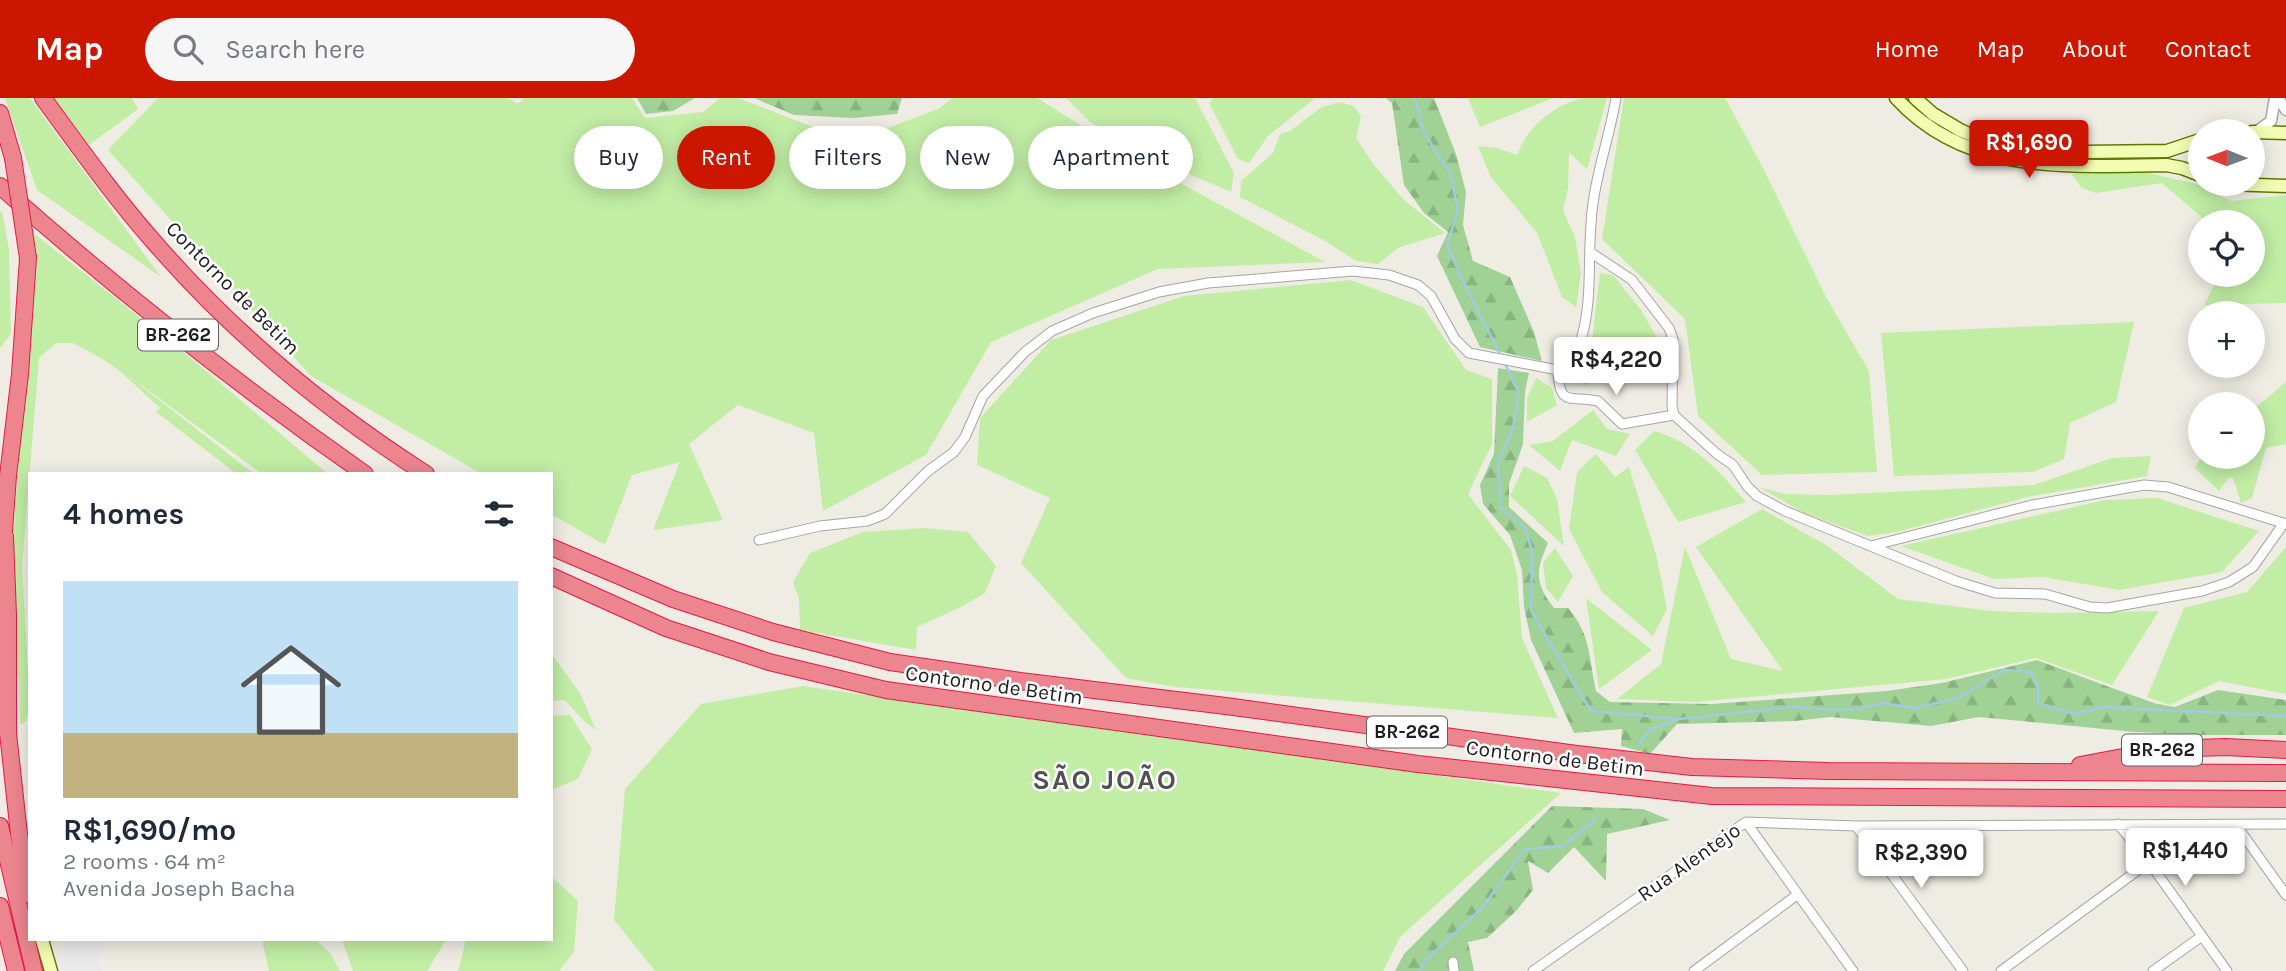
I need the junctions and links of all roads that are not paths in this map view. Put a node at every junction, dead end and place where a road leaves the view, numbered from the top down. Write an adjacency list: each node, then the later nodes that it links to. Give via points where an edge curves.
1 (43, 98): 20 (highway, Contorno de Betim / BR-262, via 154,242 224,315 324,403)
2 (1616, 98): 16 (street, via 1597,181)
3 (1896, 98): 12 (main road, via 1931,129 1993,157 2032,164 2166,165)
4 (1915, 98): 11 (main road, via 1960,130 2010,148 2166,151)
5 (2276, 98): 6 (street); 8 (street, via 2271,121)
6 (2286, 110)
7 (0, 113): 22 (highway, bridge, via 13,158 28,258)
8 (2265, 125)
9 (2265, 132): 10 (main road)
10 (2286, 132)
11 (2188, 144)
12 (2188, 170)
13 (2265, 185): 15 (main road)
14 (0, 186): 19 (highway, BR-262, via 228,376)
15 (2286, 186)
16 (1590, 252): 17 (street, via 1583,335 1573,358); 18 (street, via 1632,280 1669,328)
17 (1558, 370): 18 (street, via 1564,397 1598,401 1622,424); 23 (street, via 1469,353 1455,339 1431,296 1418,285 1389,275 1353,271 1208,283 1159,292 1052,331 1025,352 983,396 954,452 885,514)
18 (1674, 415): 24 (street, via 1733,466 1758,496)
19 (362, 472)
20 (423, 472)
21 (2285, 523): 24 (street, via 2168,487 2144,485 2032,505); 24 (street, via 2253,567 2229,582 2107,608 2045,594 1995,593)
22 (5, 536): 26 (highway); 39 (highway, via 19,834)
23 (760, 540)
24 (1871, 546)
25 (553, 548): 29 (highway, Contorno de Betim / BR-262, via 673,599 773,632 890,662 1692,767)
26 (0, 566)
27 (553, 577): 31 (highway, Contorno de Betim / BR-262, via 666,628 769,662 886,690 1418,764 1712,796)
28 (2285, 750): 29 (highway, BR-262, via 2165,749)
29 (2044, 772): 30 (highway, Contorno de Betim / BR-262)
30 (2286, 773)
31 (2286, 799)
32 (1746, 822): 37 (street, Rua Alentejo); 40 (street); 49 (street, Rua Alentejo)
33 (2118, 824): 35 (street, Rua Alentejo); 37 (street, Rua Alentejo); 38 (street)
34 (2286, 824): 35 (street, Rua Alentejo)
35 (2236, 825): 41 (street)
36 (0, 826): 47 (highway)
37 (1856, 826): 51 (street)
38 (2149, 862): 43 (street); 52 (street)
39 (28, 884)
40 (1797, 895): 45 (street); 50 (street)
41 (2286, 895)
42 (0, 906): 46 (highway)
43 (2202, 936): 53 (street); 54 (street)
44 (42, 941): 48 (main road)
45 (1850, 970)
46 (16, 971)
47 (34, 971)
48 (51, 971)
49 (1533, 971)
50 (1694, 971)
51 (1963, 971)
52 (2001, 971)
53 (2153, 971)
54 (2227, 971)

